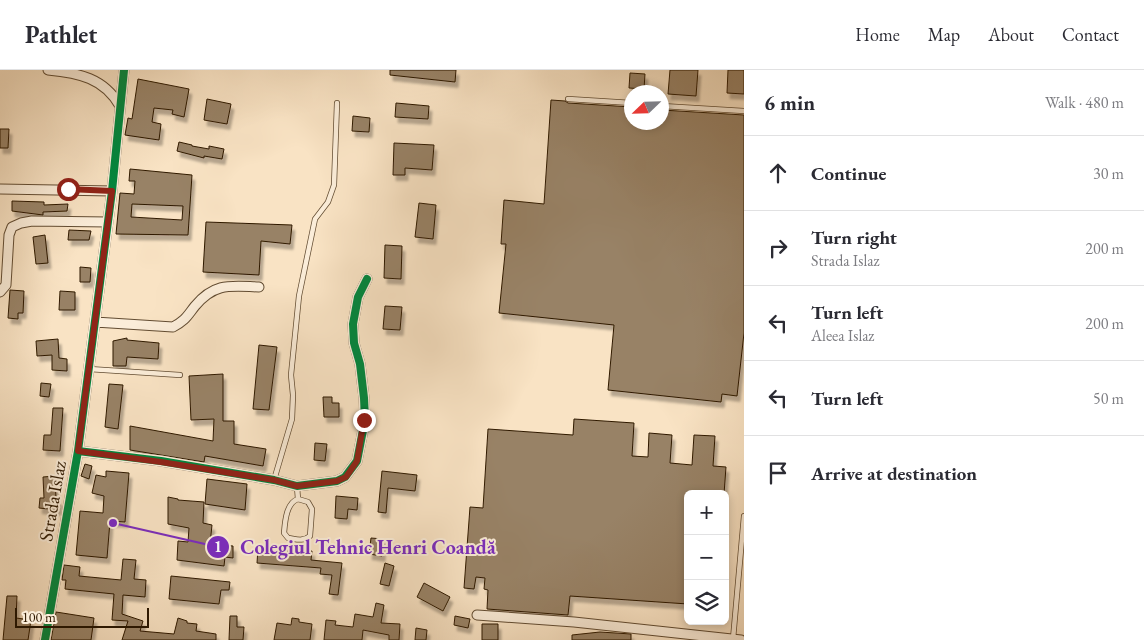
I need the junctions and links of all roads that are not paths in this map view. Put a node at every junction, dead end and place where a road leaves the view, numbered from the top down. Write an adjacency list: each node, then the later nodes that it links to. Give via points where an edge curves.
1 (48, 70): 7 (street, via 89,78 104,85)
2 (124, 70): 7 (street, Strada Islaz)
3 (568, 99): 4 (lane)
4 (624, 103)
5 (336, 104): 19 (lane, via 334,185 328,202 315,219 299,296 291,375 292,419)
6 (669, 106): 8 (lane)
7 (120, 107): 10 (street, Strada Islaz)
8 (744, 111)
9 (0, 189): 10 (street)
10 (112, 191): 11 (street, Strada Islaz)
11 (108, 222): 14 (street, via 32,221 12,227 6,285); 15 (street, Strada Islaz)
12 (367, 279): 20 (street, via 358,297 353,324 364,398 362,439 357,461 346,477 337,481)
13 (259, 287): 15 (street, via 217,288 204,294 184,322 173,327)
14 (0, 292)
15 (95, 322): 16 (street, Strada Islaz)
16 (89, 369): 17 (lane); 18 (street, Strada Islaz)
17 (180, 375)
18 (78, 451): 19 (street); 24 (street, Strada Islaz)
19 (274, 480): 20 (street)
20 (297, 486): 21 (lane)
21 (298, 499): 21 (lane, via 308,502 312,509 310,536 301,540 288,538 284,533 289,506)
22 (744, 516): 25 (lane)
23 (477, 615): 25 (street)
24 (45, 640)
25 (737, 640)

